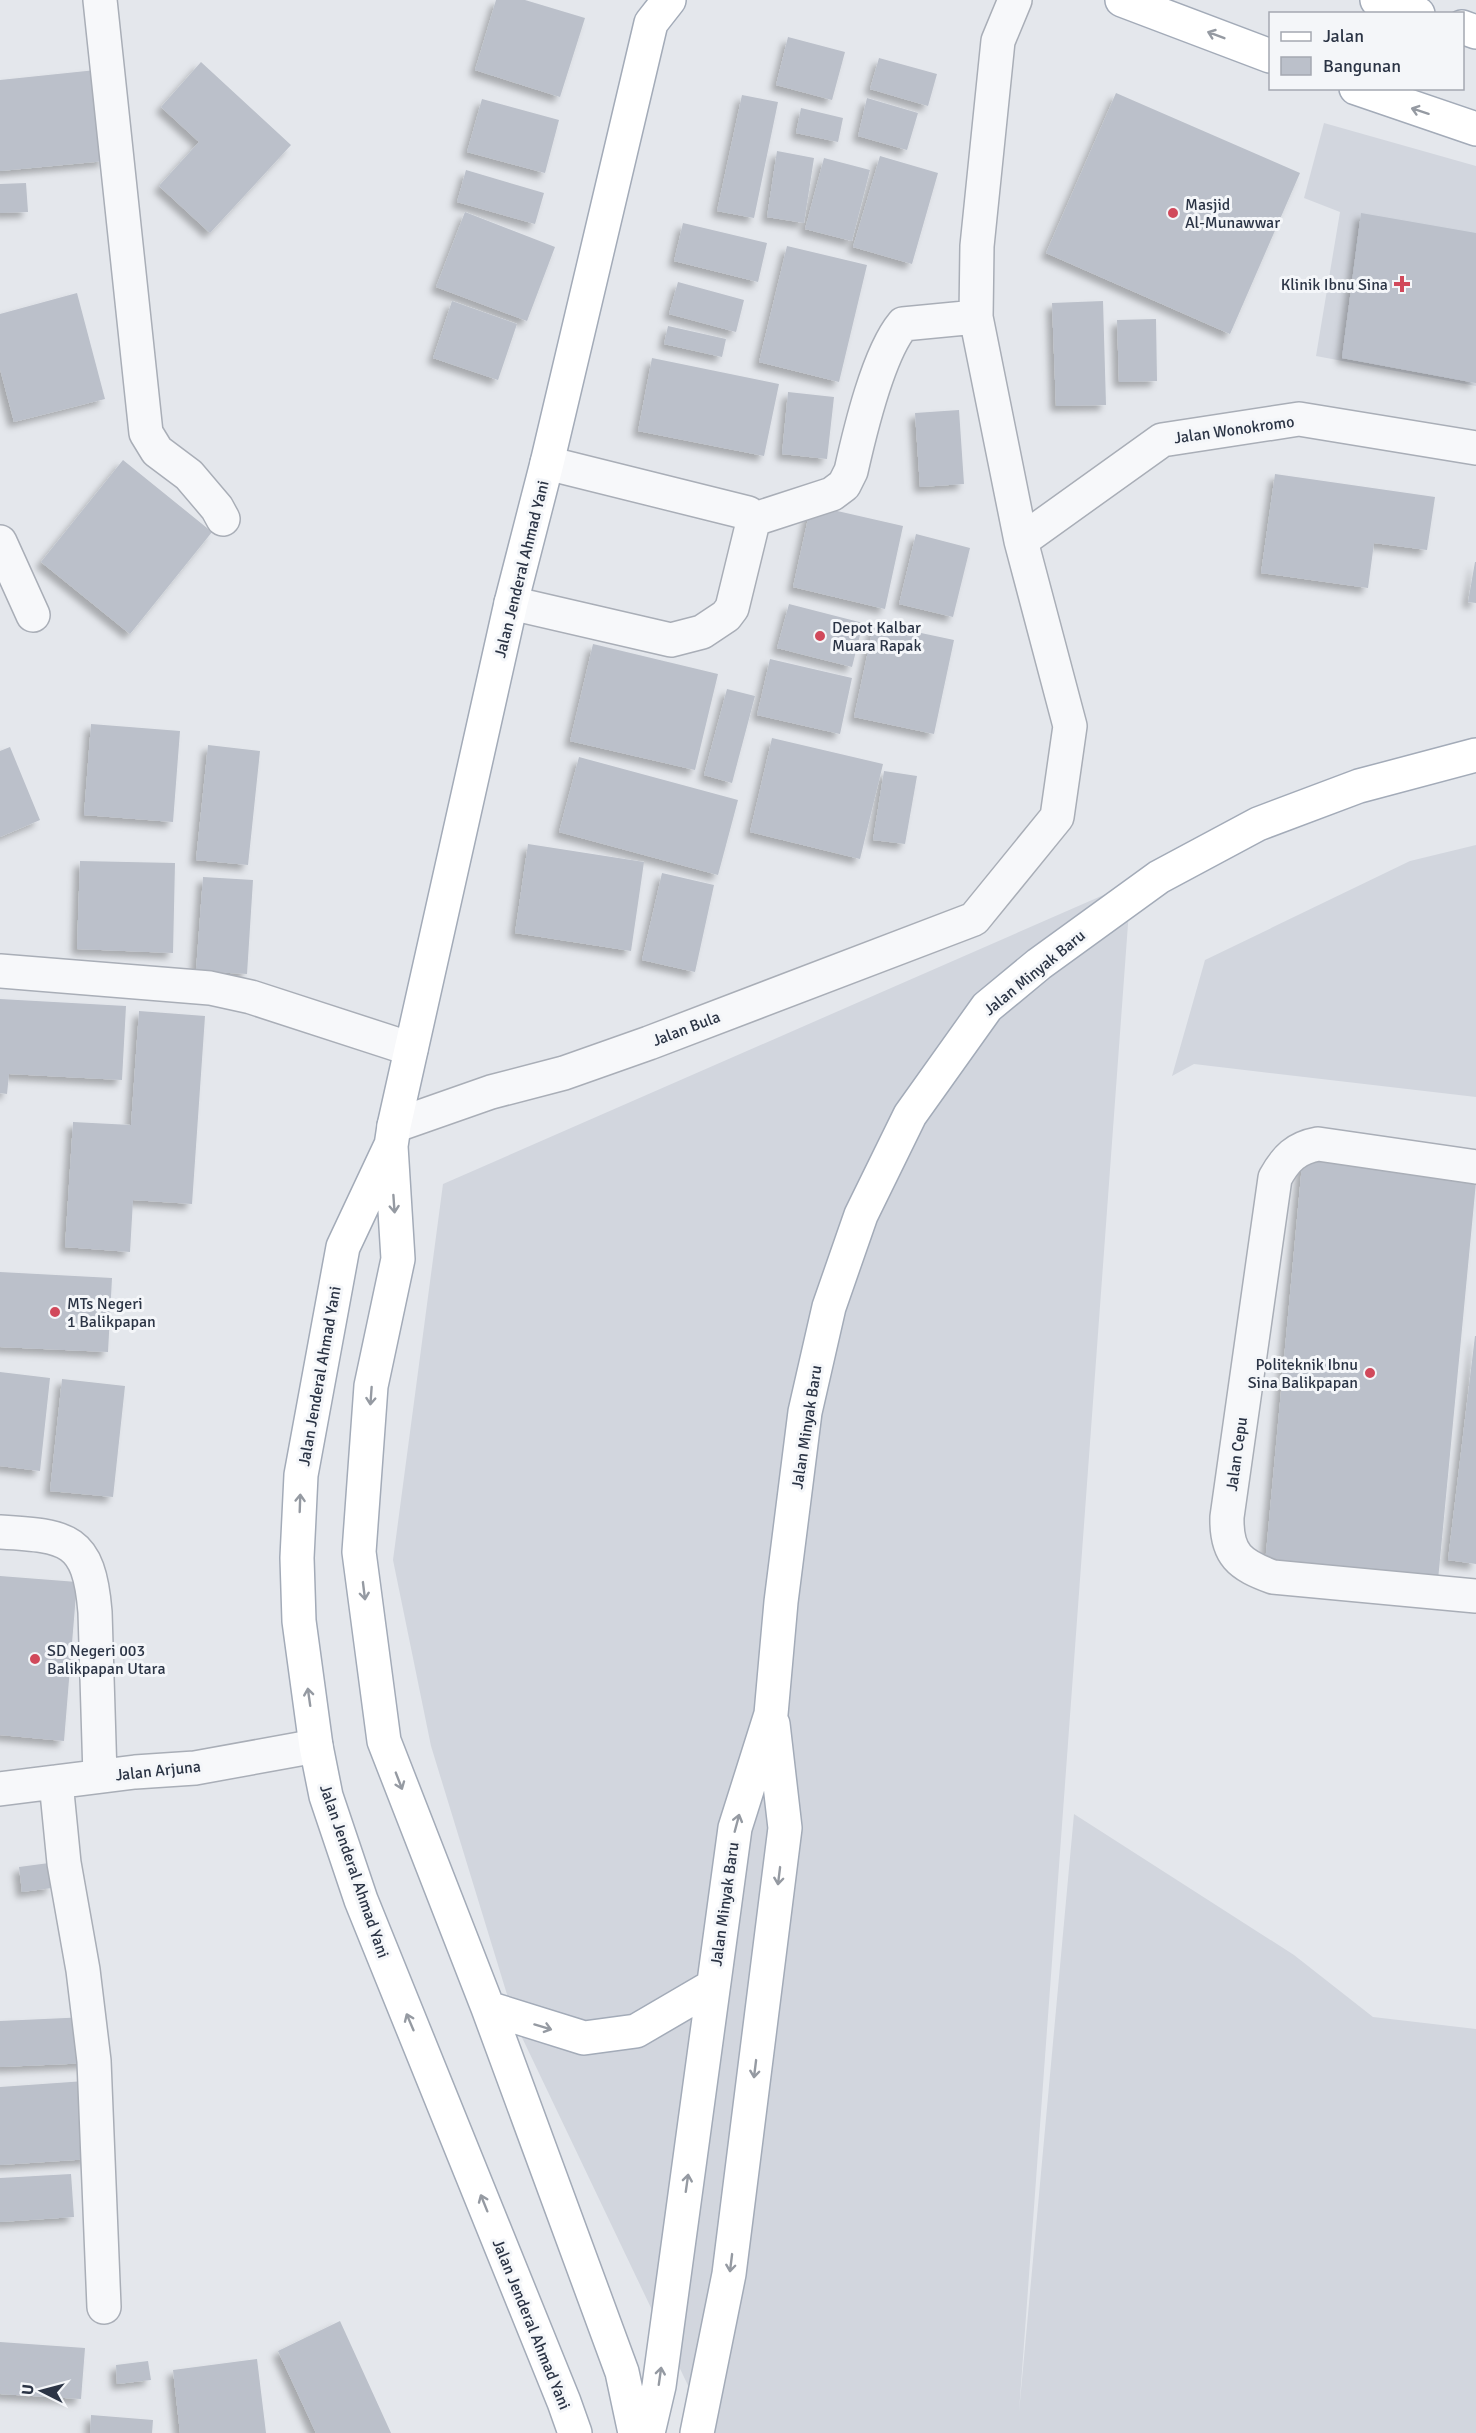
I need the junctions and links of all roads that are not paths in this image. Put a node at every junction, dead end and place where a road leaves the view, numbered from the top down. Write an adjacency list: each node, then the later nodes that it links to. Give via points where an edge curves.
1 (100, 0): 13 (street, via 146,433 157,451 189,475)
2 (669, 0): 12 (main road, Jalan Jenderal Ahmad Yani, via 651,23)
3 (1015, 0): 10 (street, via 998,41 977,246)
4 (1122, 0): 7 (main road, one-way to 4)
5 (1377, 0): 6 (main road)
6 (1412, 12)
7 (1269, 56)
8 (1362, 90): 9 (main road, one-way to 8)
9 (1476, 129)
10 (976, 317): 14 (street, via 903,324 879,373 851,471 843,484 832,494); 15 (street)
11 (1476, 448): 15 (street, Jalan Wonokromo, via 1299,419 1162,440)
12 (547, 463): 14 (street, via 748,513); 17 (main road, Jalan Jenderal Ahmad Yani)
13 (223, 519)
14 (752, 520): 17 (street, via 732,608 702,632 671,640)
15 (1021, 541): 22 (street, Jalan Bula, via 1070,726 1057,817 974,919 649,1043 564,1073 492,1092)
16 (0, 542): 18 (street)
17 (512, 603): 21 (main road, Jalan Jenderal Ahmad Yani)
18 (33, 615)
19 (1476, 755): 26 (main road, Jalan Minyak Baru, via 1359,786 1258,824 1159,877 1039,964 987,1008 910,1115 861,1215 829,1307 805,1412)
20 (0, 971): 21 (street, via 210,988 251,997)
21 (411, 1049): 22 (main road, Jalan Jenderal Ahmad Yani)
22 (392, 1136): 27 (main road, Jalan Jenderal Ahmad Yani, one-way to 22, via 299,1621 301,1475 343,1247); 32 (main road, Jalan Jenderal Ahmad Yani, one-way to 32, via 398,1259 371,1386 359,1552 384,1741)
23 (1476, 1167): 25 (street, Jalan Cepu, via 1318,1144 1304,1147 1283,1162 1275,1178 1227,1535 1234,1552 1248,1568 1273,1577)
24 (0, 1532): 28 (street, via 41,1534 68,1542 80,1553 88,1570 95,1612)
25 (1476, 1596)
26 (771, 1714): 31 (main road, Jalan Minyak Baru, one-way to 26, via 735,1828); 37 (main road, one-way to 37, via 785,1828 729,2274)
27 (316, 1746): 28 (street, Jalan Arjuna, via 195,1768); 34 (main road, Jalan Jenderal Ahmad Yani, one-way to 27, via 361,1900 326,1796)
28 (100, 1776): 29 (street, Jalan Arjuna)
29 (56, 1782): 30 (street, Jalan Arjuna); 33 (street, via 64,1863 94,2061)
30 (0, 1789)
31 (713, 1986): 32 (main road, one-way to 31, via 584,2038 636,2031); 36 (main road, Jalan Minyak Baru, one-way to 31, via 659,2386)
32 (488, 2008): 35 (main road, Jalan Jenderal Ahmad Yani, via 622,2372)
33 (104, 2307)
34 (575, 2433)
35 (635, 2433)
36 (648, 2433)
37 (697, 2433)

